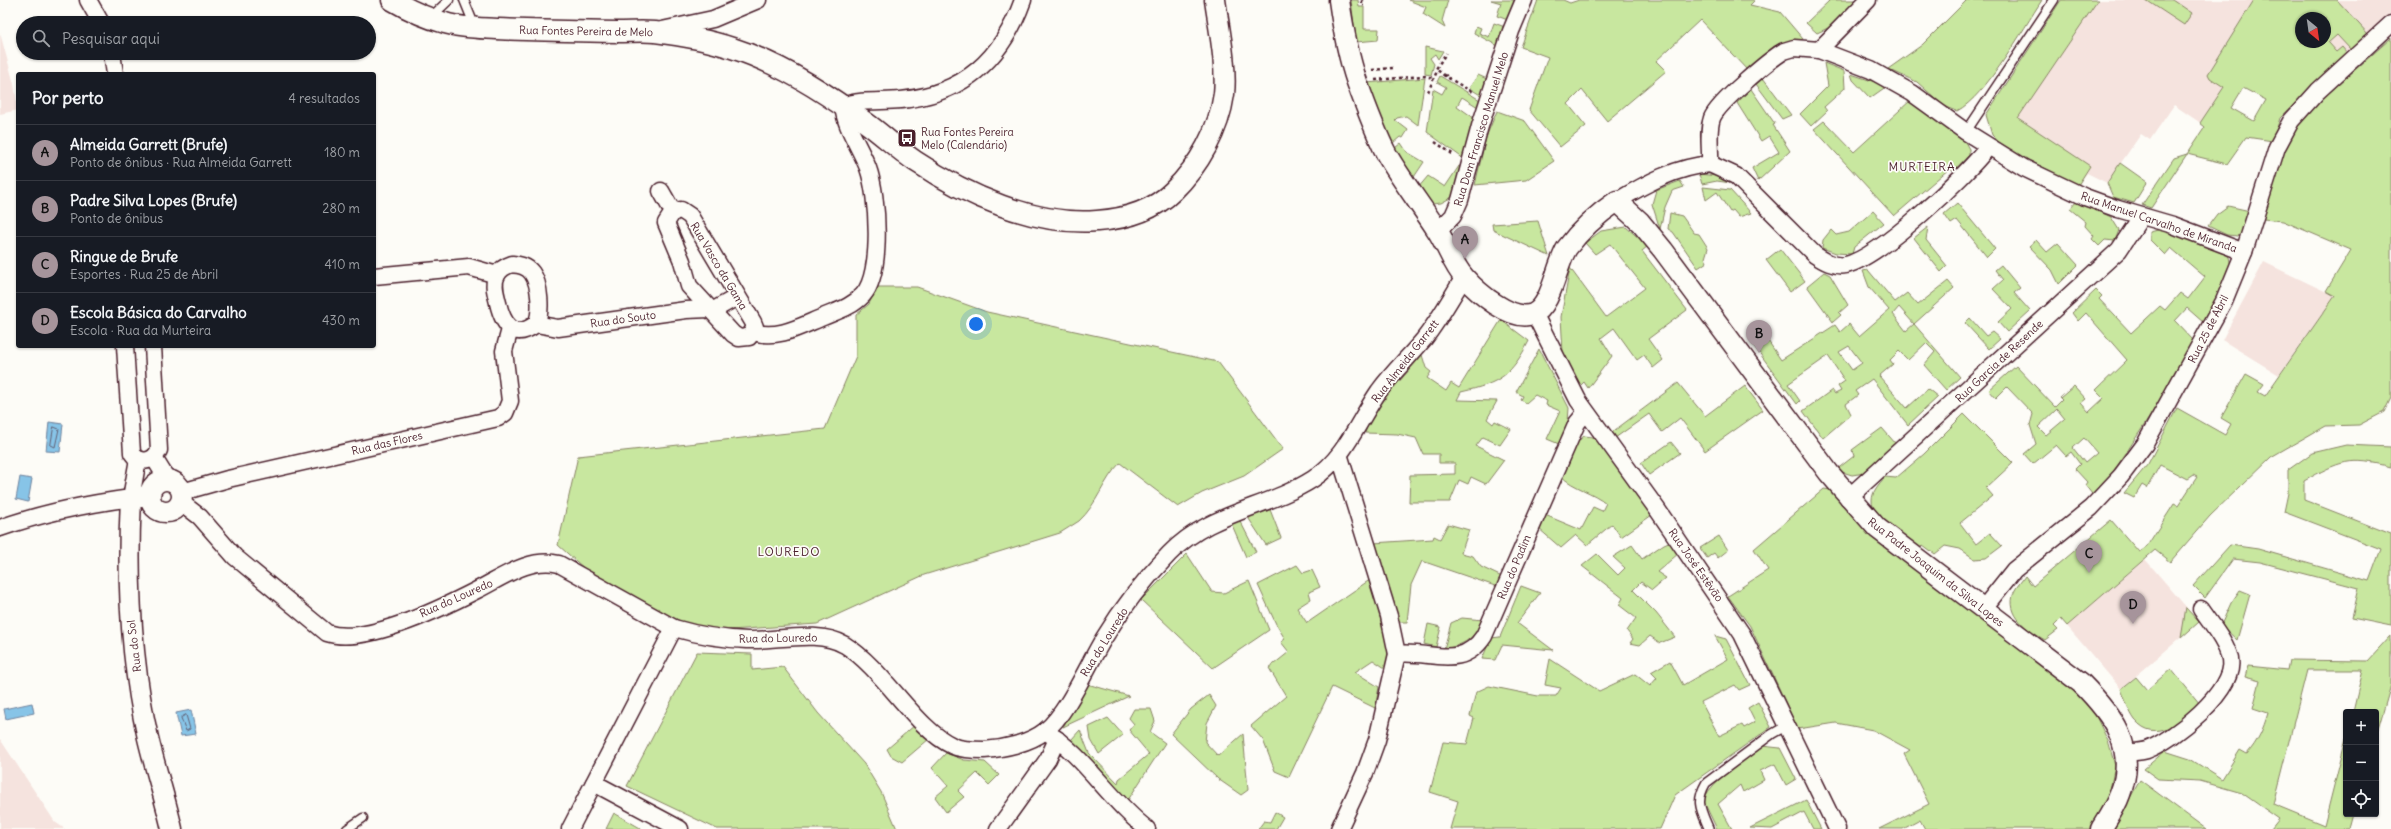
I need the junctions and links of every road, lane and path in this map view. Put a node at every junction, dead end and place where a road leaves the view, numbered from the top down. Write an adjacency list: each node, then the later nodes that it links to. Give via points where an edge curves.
1 (88, 0): 14 (street)
2 (392, 0): 15 (street, Rua Fontes Pereira de Melo)
3 (449, 0): 15 (lane)
4 (464, 0): 17 (lane)
5 (758, 0): 18 (street, via 713,18)
6 (1023, 0): 30 (street, via 1016,21 1003,43 984,66 962,82 932,94)
7 (1215, 0): 30 (street, Rua Fontes Pereira de Melo, via 1224,94 1210,138 1186,178 1169,196 1146,210 1118,220 1087,222 1056,219 993,202 964,189 914,160)
8 (1339, 0): 40 (street, via 1347,50 1380,139 1410,192)
9 (1362, 0): 13 (path)
10 (1524, 0): 40 (street, Rua Dom Francisco Manuel Melo, via 1480,126 1460,200 1453,216)
11 (1868, 0): 19 (street)
12 (2054, 0): 31 (lane)
13 (1364, 5)
14 (97, 16)
15 (430, 19): 17 (street, Rua Fontes Pereira de Melo)
16 (2391, 24): 41 (street, Rua 25 de Abril, via 2318,91 2291,121 2277,147)
17 (475, 28): 18 (street, Rua Fontes Pereira de Melo)
18 (654, 32): 30 (street, Rua Fontes Pereira de Melo, via 711,42 754,56 796,76)
19 (1819, 50): 31 (street, Rua Manuel Carvalho de Miranda, via 1871,70 1894,82); 35 (street, Rua Manuel Carvalho de Miranda, via 1794,48 1784,51 1722,104 1713,117 1710,128)
20 (1446, 53): 24 (path, via 1436,66)
21 (113, 60): 25 (street)
22 (1393, 68): 23 (path)
23 (1366, 70)
24 (1437, 71): 26 (path); 29 (path)
25 (115, 72)
26 (1434, 78): 27 (path, via 1424,76); 28 (path)
27 (1372, 80)
28 (1428, 92)
29 (1475, 94)
30 (843, 106): 50 (street, via 846,121 868,169 874,195 875,255 869,285 855,302 839,311 784,333 766,335)
31 (1966, 132): 33 (street, Rua Manuel Carvalho de Miranda)
32 (1435, 142): 34 (path)
33 (1988, 147): 35 (street, via 1975,164 1944,194 1863,259 1845,265 1829,264 1815,255 1736,176); 39 (street, Rua Manuel Carvalho de Miranda, via 2024,168 2085,197)
34 (1456, 157)
35 (1710, 164): 37 (street, via 1694,166 1663,176)
36 (661, 191): 38 (street)
37 (1617, 200): 47 (street, via 1602,210 1579,232 1558,264 1542,307); 60 (street, Rua Padre Joaquim da Silva Lopes, via 1640,222 1663,250)
38 (673, 212): 45 (street, Rua Vasco da Gama, via 680,210 690,216); 46 (street, via 666,223 689,286)
39 (2140, 217): 41 (street, Rua Manuel Carvalho de Miranda, via 2172,225); 60 (street, Rua Garcia de Resende, via 2119,250)
40 (1438, 231): 44 (street)
41 (2244, 252): 62 (street, Rua 25 de Abril, via 2224,301 2145,444 2121,476 2091,508 2014,570)
42 (497, 275): 43 (street, via 469,267); 48 (street, via 512,264 526,267 531,272 535,278 541,311); 49 (street, via 495,288 502,319)
43 (376, 276)
44 (1464, 277): 47 (street, via 1480,292 1511,313 1524,316); 54 (street, Rua Almeida Garrett, via 1432,328 1378,392)
45 (737, 297): 46 (street, Rua do Souto); 50 (street, Rua Vasco da Gama, via 753,322)
46 (711, 310): 48 (street, Rua do Souto, via 686,310 558,328); 50 (street, via 738,338 749,337)
47 (1534, 313): 53 (street, Rua José Estêvão, via 1567,382)
48 (536, 324): 49 (street, Rua do Souto, via 523,330)
49 (510, 329): 59 (street, Rua das Flores, via 504,351 510,401 505,414 498,418 228,479)
50 (753, 332)
51 (125, 348): 56 (street, via 132,452)
52 (153, 348): 55 (street, via 159,450)
53 (1586, 412): 65 (street, Rua do Padim, via 1577,423 1484,636 1476,648 1466,654 1452,657 1408,652); 66 (street, Rua José Estêvão, via 1657,509 1742,634)
54 (1340, 457): 65 (street, via 1389,616); 67 (street, Rua do Louredo, via 1299,487 1208,524 1178,546 1136,592 1118,617)
55 (154, 458): 56 (street, via 146,461); 57 (street)
56 (138, 459): 58 (street, Rua do Sol)
57 (167, 479): 58 (street, via 157,482); 59 (street, via 177,483)
58 (140, 497): 59 (street, Rua das Flores, via 163,512 174,511); 61 (street, via 60,511); 71 (street, Rua do Sol, via 129,536 130,608 134,654 148,737)
59 (182, 497): 64 (street, Rua do Louredo, via 235,557 327,633 336,636 374,632 473,592 524,566 549,562 559,564)
60 (1848, 498): 62 (street, Rua Padre Joaquim da Silva Lopes, via 1877,528)
61 (0, 528)
62 (1983, 609): 68 (street, Rua Padre Joaquim da Silva Lopes, via 2080,683 2103,705 2118,730)
63 (2201, 609): 68 (street, via 2218,633 2230,660 2229,672 2223,686 2215,698 2166,739 2146,750)
64 (674, 628): 67 (street, Rua do Louredo, via 716,638 780,640 808,636 833,639 857,653 922,722 939,737 958,748 998,748); 69 (street)
65 (1397, 654): 77 (street, via 1377,740 1365,774)
66 (1786, 726): 78 (lane, via 1706,783 1700,794 1699,804); 79 (street, Rua José Estêvão)
67 (1051, 735): 75 (street, via 1048,760); 76 (street, via 1070,749 1119,805)
68 (2125, 753): 80 (street, Rua Padre Joaquim da Silva Lopes, via 2126,774 2120,794)
69 (594, 783): 73 (street); 74 (street)
70 (363, 818): 72 (lane)
71 (172, 829)
72 (346, 829)
73 (570, 829)
74 (680, 829)
75 (998, 829)
76 (1147, 829)
77 (1339, 829)
78 (1709, 829)
79 (1838, 829)
80 (2101, 829)

